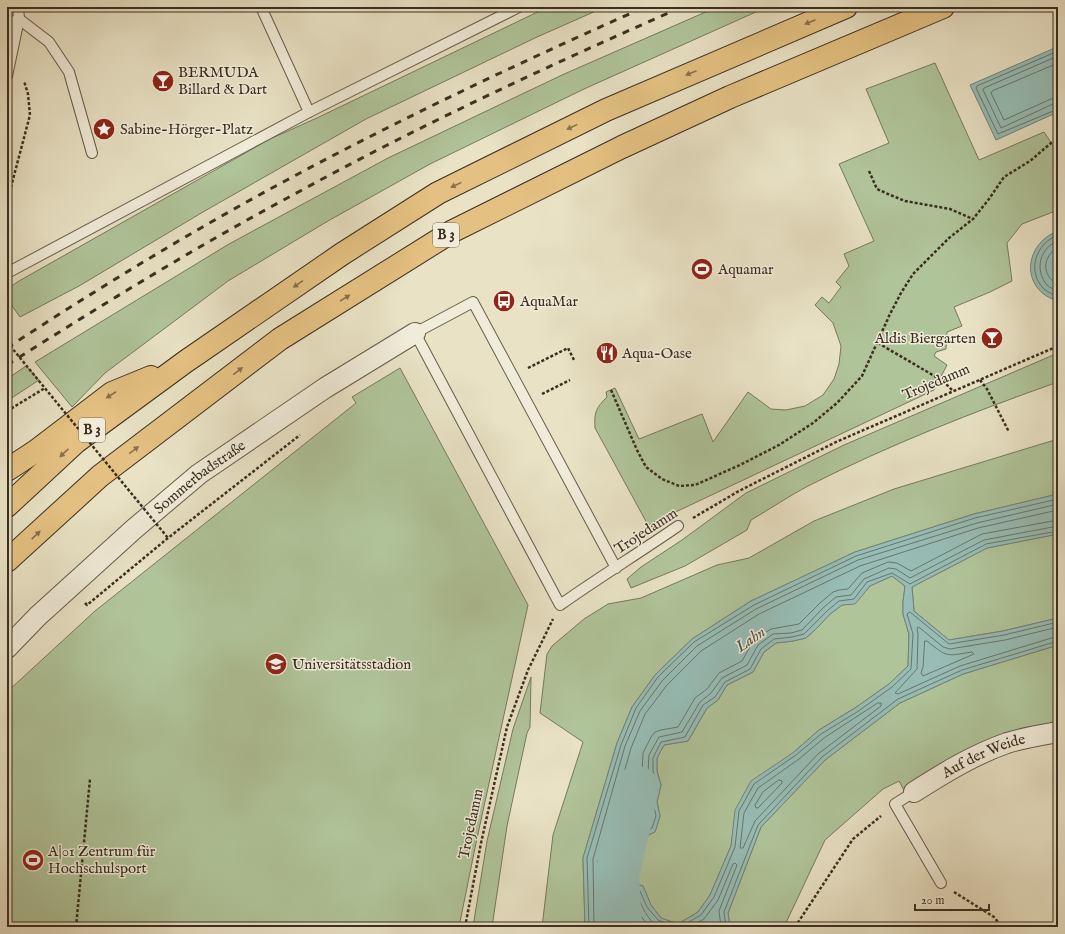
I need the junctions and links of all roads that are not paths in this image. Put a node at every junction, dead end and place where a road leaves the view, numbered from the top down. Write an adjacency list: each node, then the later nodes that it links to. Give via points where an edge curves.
1 (18, 7): 6 (lane)
2 (261, 7): 9 (lane)
3 (519, 7): 9 (lane)
4 (846, 7): 13 (highway, B 3, one-way to 13, via 606,110 438,193 342,254)
5 (943, 7): 17 (highway, B 3, one-way to 5, via 100,476 280,339 453,231 622,147 716,104)
6 (19, 19): 7 (lane); 8 (lane); 10 (lane, via 49,42 69,72)
7 (7, 25)
8 (7, 76)
9 (309, 112): 11 (lane)
10 (92, 153)
11 (7, 273)
12 (415, 333): 18 (lane, via 473,302); 18 (lane, Trojedamm, via 560,605); 19 (street, Sommerbadstraße, via 325,388 198,474 43,611)
13 (185, 362): 14 (highway, one-way to 14, via 112,393); 15 (highway, B 3, one-way to 15, via 76,442)
14 (7, 470)
15 (7, 506)
16 (678, 526): 18 (lane, Trojedamm)
17 (7, 561)
18 (616, 568)
19 (7, 648)
20 (1058, 732): 21 (street, Auf der Weide, via 1008,743 975,756)
21 (914, 792): 22 (lane, via 895,804)
22 (941, 883)

